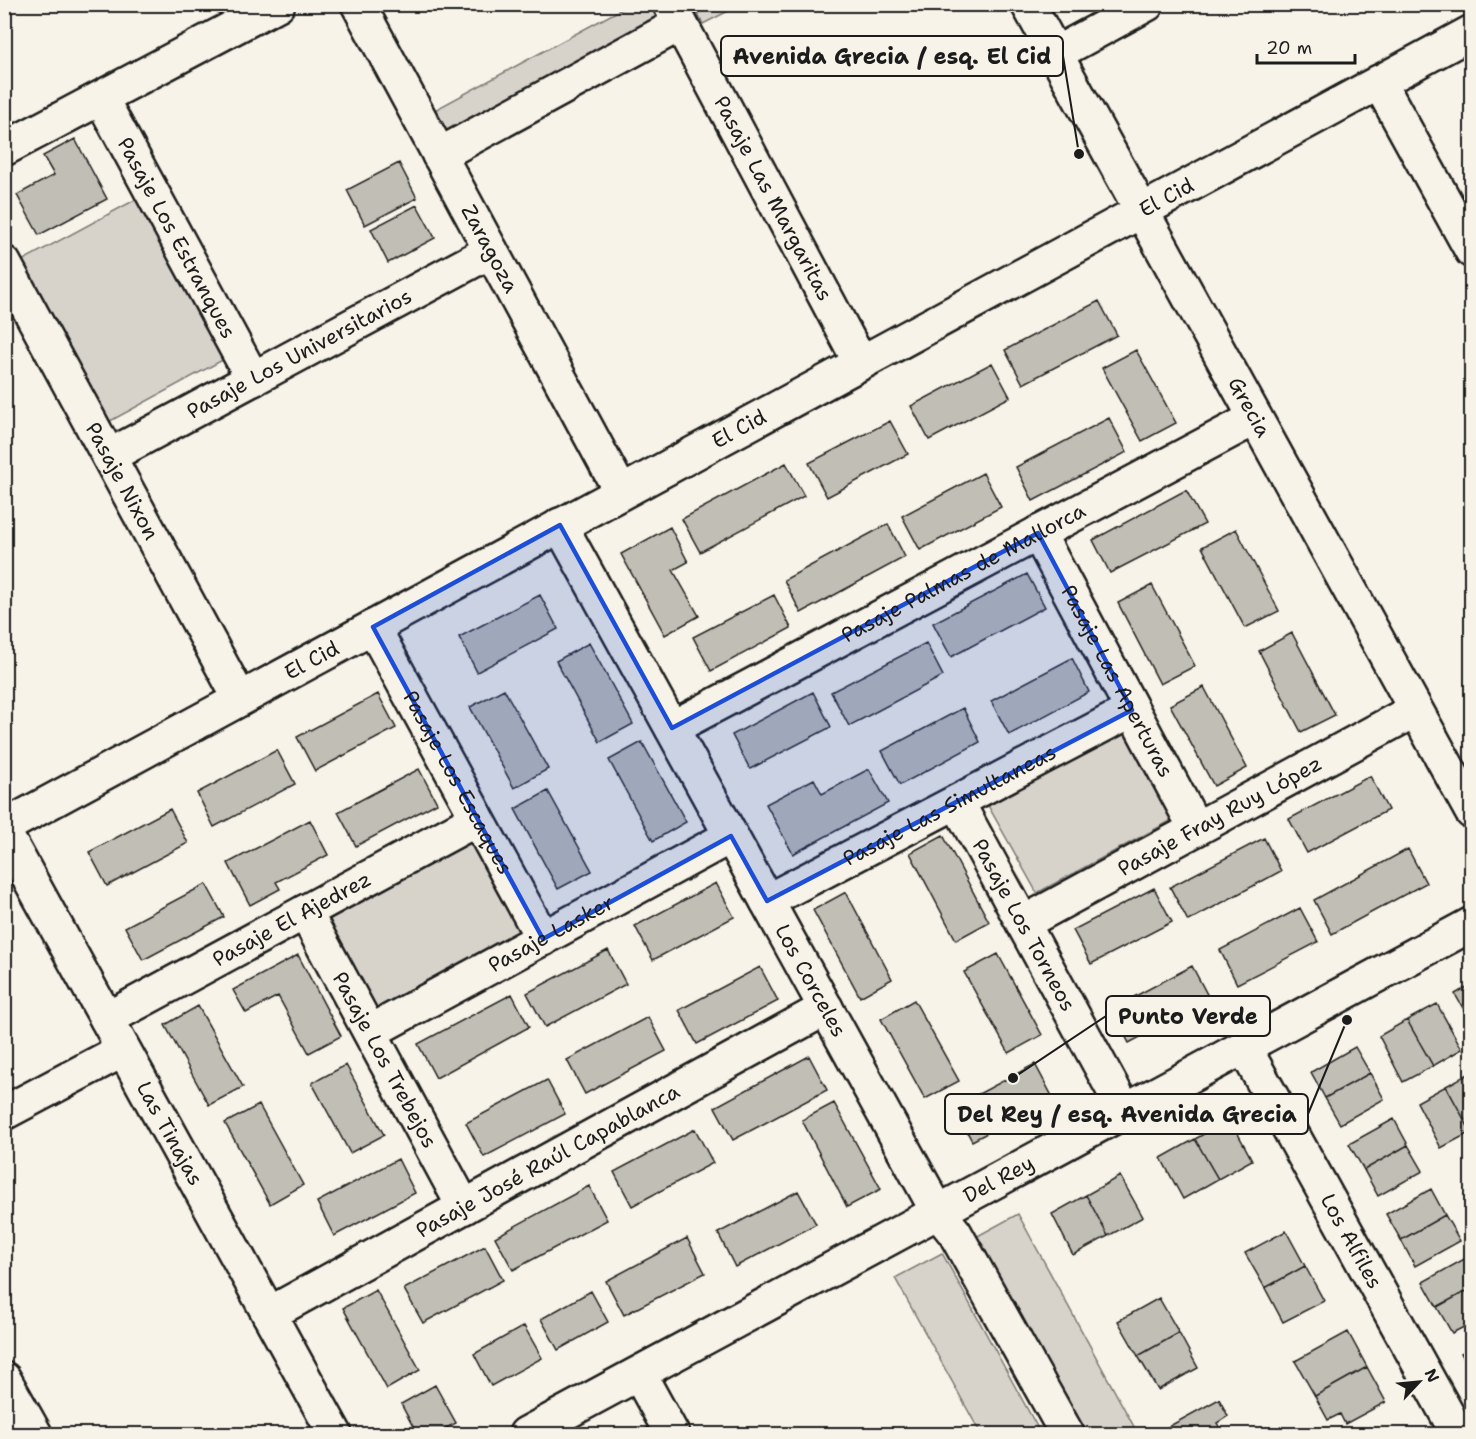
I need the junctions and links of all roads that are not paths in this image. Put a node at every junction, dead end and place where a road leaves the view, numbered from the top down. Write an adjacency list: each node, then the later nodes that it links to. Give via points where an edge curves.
1 (278, 4): 9 (street)
2 (358, 4): 11 (street, Zaragoza)
3 (1028, 4): 7 (street, Grecia)
4 (1147, 4): 7 (street)
5 (675, 14): 11 (street); 16 (street, Pasaje Las Margaritas)
6 (1472, 32): 8 (street, El Cid)
7 (1055, 54): 12 (street, Grecia)
8 (1379, 82): 12 (street, El Cid); 14 (street)
9 (101, 98): 10 (street); 17 (street, Pasaje Los Estranques)
10 (4, 149)
11 (439, 155): 13 (street, Zaragoza)
12 (1141, 211): 16 (street, El Cid); 18 (street, Grecia)
13 (491, 251): 17 (street, Pasaje Los Universitarios); 20 (street, Zaragoza)
14 (1472, 251)
15 (4, 263): 19 (street, Pasaje Nixon)
16 (860, 362): 20 (street, El Cid)
17 (253, 379): 19 (street, Pasaje Los Universitarios)
18 (1255, 418): 22 (street, Pasaje Palmas de Mallorca); 26 (street, Grecia)
19 (109, 456): 24 (street, Pasaje Nixon)
20 (621, 492): 21 (street, El Cid)
21 (560, 525): 23 (street, El Cid); 27 (street, Los Corceles)
22 (1038, 533): 25 (street, Pasaje Las Aperturas); 27 (street, Pasaje Palmas de Mallorca)
23 (373, 627): 24 (street, El Cid); 30 (street, Pasaje Los Escaques)
24 (240, 699): 31 (street, El Cid)
25 (1132, 710): 28 (street, Pasaje Las Simultaneas); 32 (street, Pasaje Las Aperturas)
26 (1415, 710): 29 (street, Grecia); 32 (street, Pasaje Fray Ruy López)
27 (672, 728): 34 (street, Los Corceles)
28 (957, 802): 35 (street, Pasaje Las Simultaneas); 37 (street, Pasaje Los Torneos)
29 (1472, 812)
30 (477, 819): 36 (street, Pasaje El Ajedrez); 39 (street, Pasaje Los Escaques)
31 (4, 827)
32 (1196, 829): 37 (street, Pasaje Fray Ruy López)
33 (4, 832): 41 (street, Las Tinajas)
34 (731, 836): 35 (street, Los Corceles); 39 (street, Pasaje Lasker)
35 (767, 901): 40 (street, Los Corceles)
36 (305, 912): 41 (street, Pasaje El Ajedrez); 42 (street, Pasaje Los Trebejos)
37 (1023, 923): 45 (street, Pasaje Los Torneos)
38 (1472, 924): 43 (street, Del Rey)
39 (543, 939): 42 (street, Pasaje Lasker)
40 (826, 1008): 47 (street, Pasaje José Raúl Capablanca); 48 (street, Los Corceles)
41 (106, 1019): 44 (street, Las Tinajas)
42 (370, 1032): 47 (street, Pasaje Los Trebejos)
43 (1244, 1047): 45 (street, Del Rey); 57 (street, Los Alfiles)
44 (123, 1050): 46 (street); 49 (street, Las Tinajas)
45 (1125, 1111): 48 (street, Del Rey)
46 (4, 1113)
47 (464, 1207): 49 (street, Pasaje José Raúl Capablanca)
48 (938, 1212): 50 (street, Del Rey); 56 (street, Los Corceles, via 955,1233)
49 (269, 1314): 53 (street, Las Tinajas)
50 (639, 1374): 54 (street, Del Rey); 55 (street)
51 (4, 1379): 52 (street)
52 (35, 1434)
53 (335, 1434)
54 (526, 1434)
55 (672, 1434)
56 (1067, 1434)
57 (1458, 1434)

